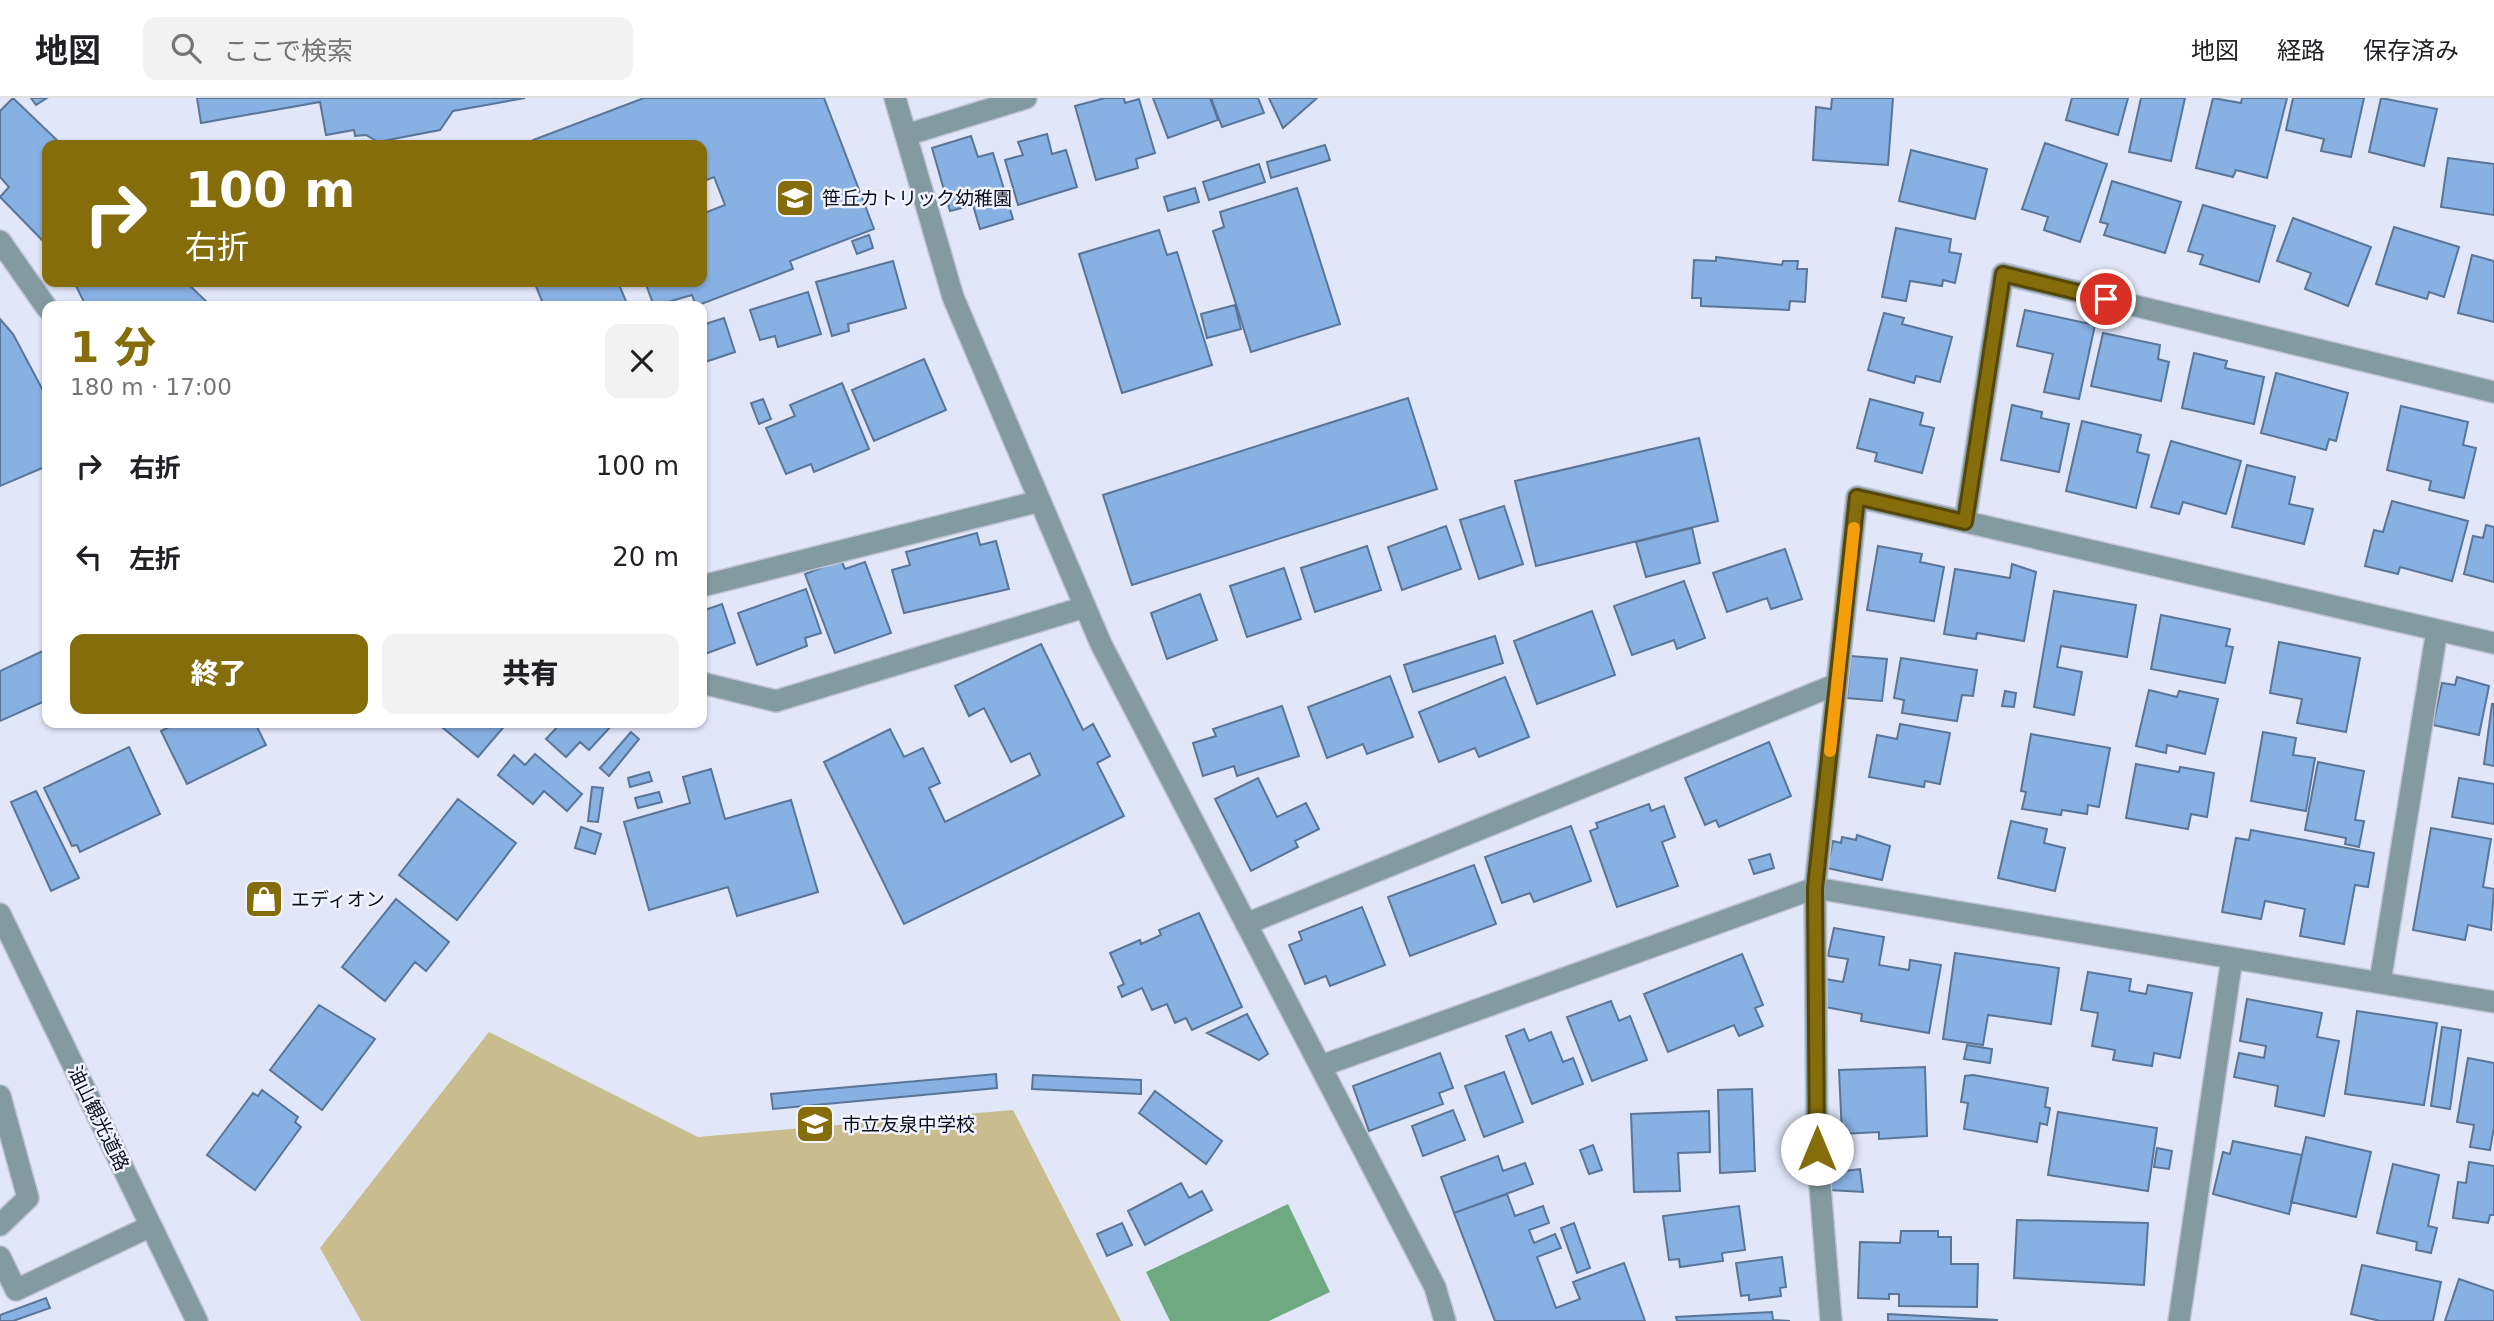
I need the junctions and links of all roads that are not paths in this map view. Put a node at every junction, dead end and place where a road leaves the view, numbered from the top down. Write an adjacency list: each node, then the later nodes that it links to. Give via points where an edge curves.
1 (895, 98): 3 (street)
2 (1026, 98): 3 (street)
3 (906, 135): 7 (street, via 953,297)
4 (0, 242): 5 (street)
5 (42, 301)
6 (2494, 391): 8 (street, via 2003,274)
7 (1040, 501): 9 (street); 10 (street)
8 (1965, 522): 11 (street); 14 (street, via 1857,497)
9 (707, 585)
10 (1085, 607): 13 (street, via 776,701); 17 (street)
11 (2437, 630): 12 (street); 19 (street)
12 (2494, 643)
13 (707, 684)
14 (1837, 684): 15 (street); 17 (street)
15 (1815, 888): 18 (street); 21 (street); 29 (street, via 1817,1149)
16 (0, 914): 24 (street, 油山観光道路)
17 (1246, 924): 21 (street)
18 (2232, 958): 19 (street); 30 (street)
19 (2380, 982): 20 (street)
20 (2494, 1002)
21 (1321, 1066): 28 (street, via 1435,1287)
22 (0, 1096): 23 (street, via 28,1198)
23 (0, 1226)
24 (151, 1226): 26 (street); 27 (street, 油山観光道路)
25 (0, 1257): 26 (street)
26 (8, 1292)
27 (197, 1321)
28 (1445, 1321)
29 (1831, 1321)
30 (2179, 1321)

